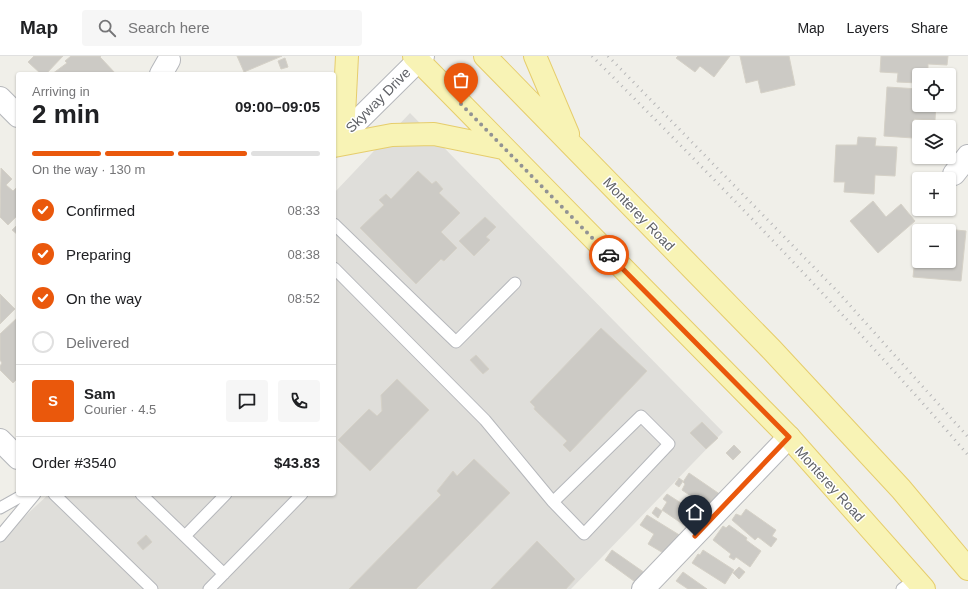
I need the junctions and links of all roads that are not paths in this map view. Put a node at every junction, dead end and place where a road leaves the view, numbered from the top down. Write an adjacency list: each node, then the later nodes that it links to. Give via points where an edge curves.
1 (347, 56): 7 (main road, via 344,115)
2 (485, 56): 10 (main road, Monterey Road)
3 (535, 56): 10 (main road)
4 (418, 57): 8 (street, Skyway Drive); 11 (main road, Monterey Road)
5 (0, 98): 6 (street)
6 (16, 114)
7 (336, 138)
8 (336, 142)
9 (336, 144): 11 (main road, via 392,135 434,134)
10 (574, 146): 30 (main road, Monterey Road, via 772,350 902,489)
11 (503, 148): 17 (main road, Monterey Road)
12 (968, 156): 13 (street)
13 (956, 172)
14 (336, 226): 16 (lane, via 456,342)
15 (336, 270): 26 (lane, via 485,420)
16 (514, 283)
17 (789, 437): 32 (main road, Monterey Road); 35 (street)
18 (0, 440): 19 (street)
19 (16, 456)
20 (21, 496): 27 (lane)
21 (34, 496): 28 (lane)
22 (56, 496): 33 (lane)
23 (143, 496): 29 (lane)
24 (224, 496): 29 (lane)
25 (300, 496): 31 (lane)
26 (553, 502): 26 (lane, via 584,534 668,444 641,416)
27 (0, 508)
28 (0, 536)
29 (185, 536): 31 (lane)
30 (968, 569)
31 (224, 574): 34 (lane)
32 (914, 586)
33 (152, 589)
34 (209, 589)
35 (643, 589)

